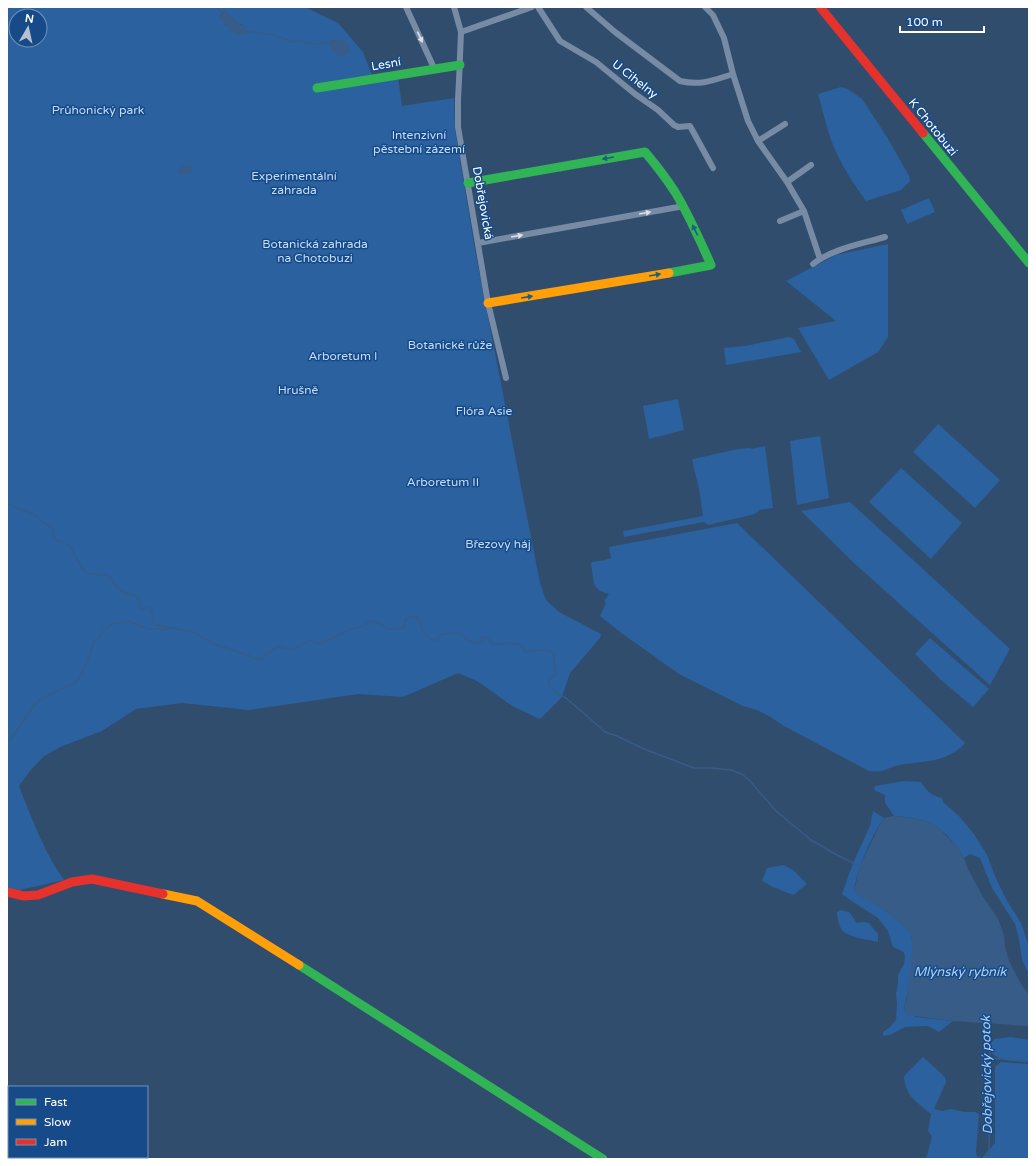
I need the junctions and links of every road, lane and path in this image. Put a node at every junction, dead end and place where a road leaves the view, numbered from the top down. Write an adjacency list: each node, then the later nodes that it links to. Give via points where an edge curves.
1 (406, 7): 10 (street, one-way to 10)
2 (454, 7): 8 (street, Dobřejovická)
3 (532, 7): 8 (street)
4 (538, 7): 16 (street, U Cihelny, via 560,41 596,62 674,125 690,126)
5 (586, 7): 11 (street, via 680,81 691,84 703,83)
6 (705, 7): 11 (street, via 713,15 724,38)
7 (820, 7): 25 (street, K Chotobuzi)
8 (461, 32): 9 (street, Dobřejovická)
9 (460, 64): 10 (street, Lesní); 18 (street, Dobřejovická, via 458,127)
10 (434, 68): 12 (street, Lesní)
11 (733, 74): 14 (street, via 748,121)
12 (317, 88)
13 (785, 124): 14 (street)
14 (758, 141): 17 (street)
15 (811, 165): 17 (street)
16 (713, 168)
17 (787, 182): 20 (street)
18 (468, 183): 19 (street, one-way to 18, via 645,152); 23 (street, Dobřejovická)
19 (684, 206): 23 (street, one-way to 19); 27 (street, one-way to 19, via 711,265)
20 (804, 211): 21 (street); 24 (street)
21 (780, 221)
22 (885, 237): 24 (street, via 844,248)
23 (478, 243): 27 (street, Dobřejovická)
24 (820, 258): 26 (street)
25 (1029, 263)
26 (813, 264)
27 (488, 302): 28 (street, Dobřejovická)
28 (506, 378)
29 (7, 892): 30 (street, via 24,896 38,895 72,882 92,879 198,901)
30 (603, 1159)

